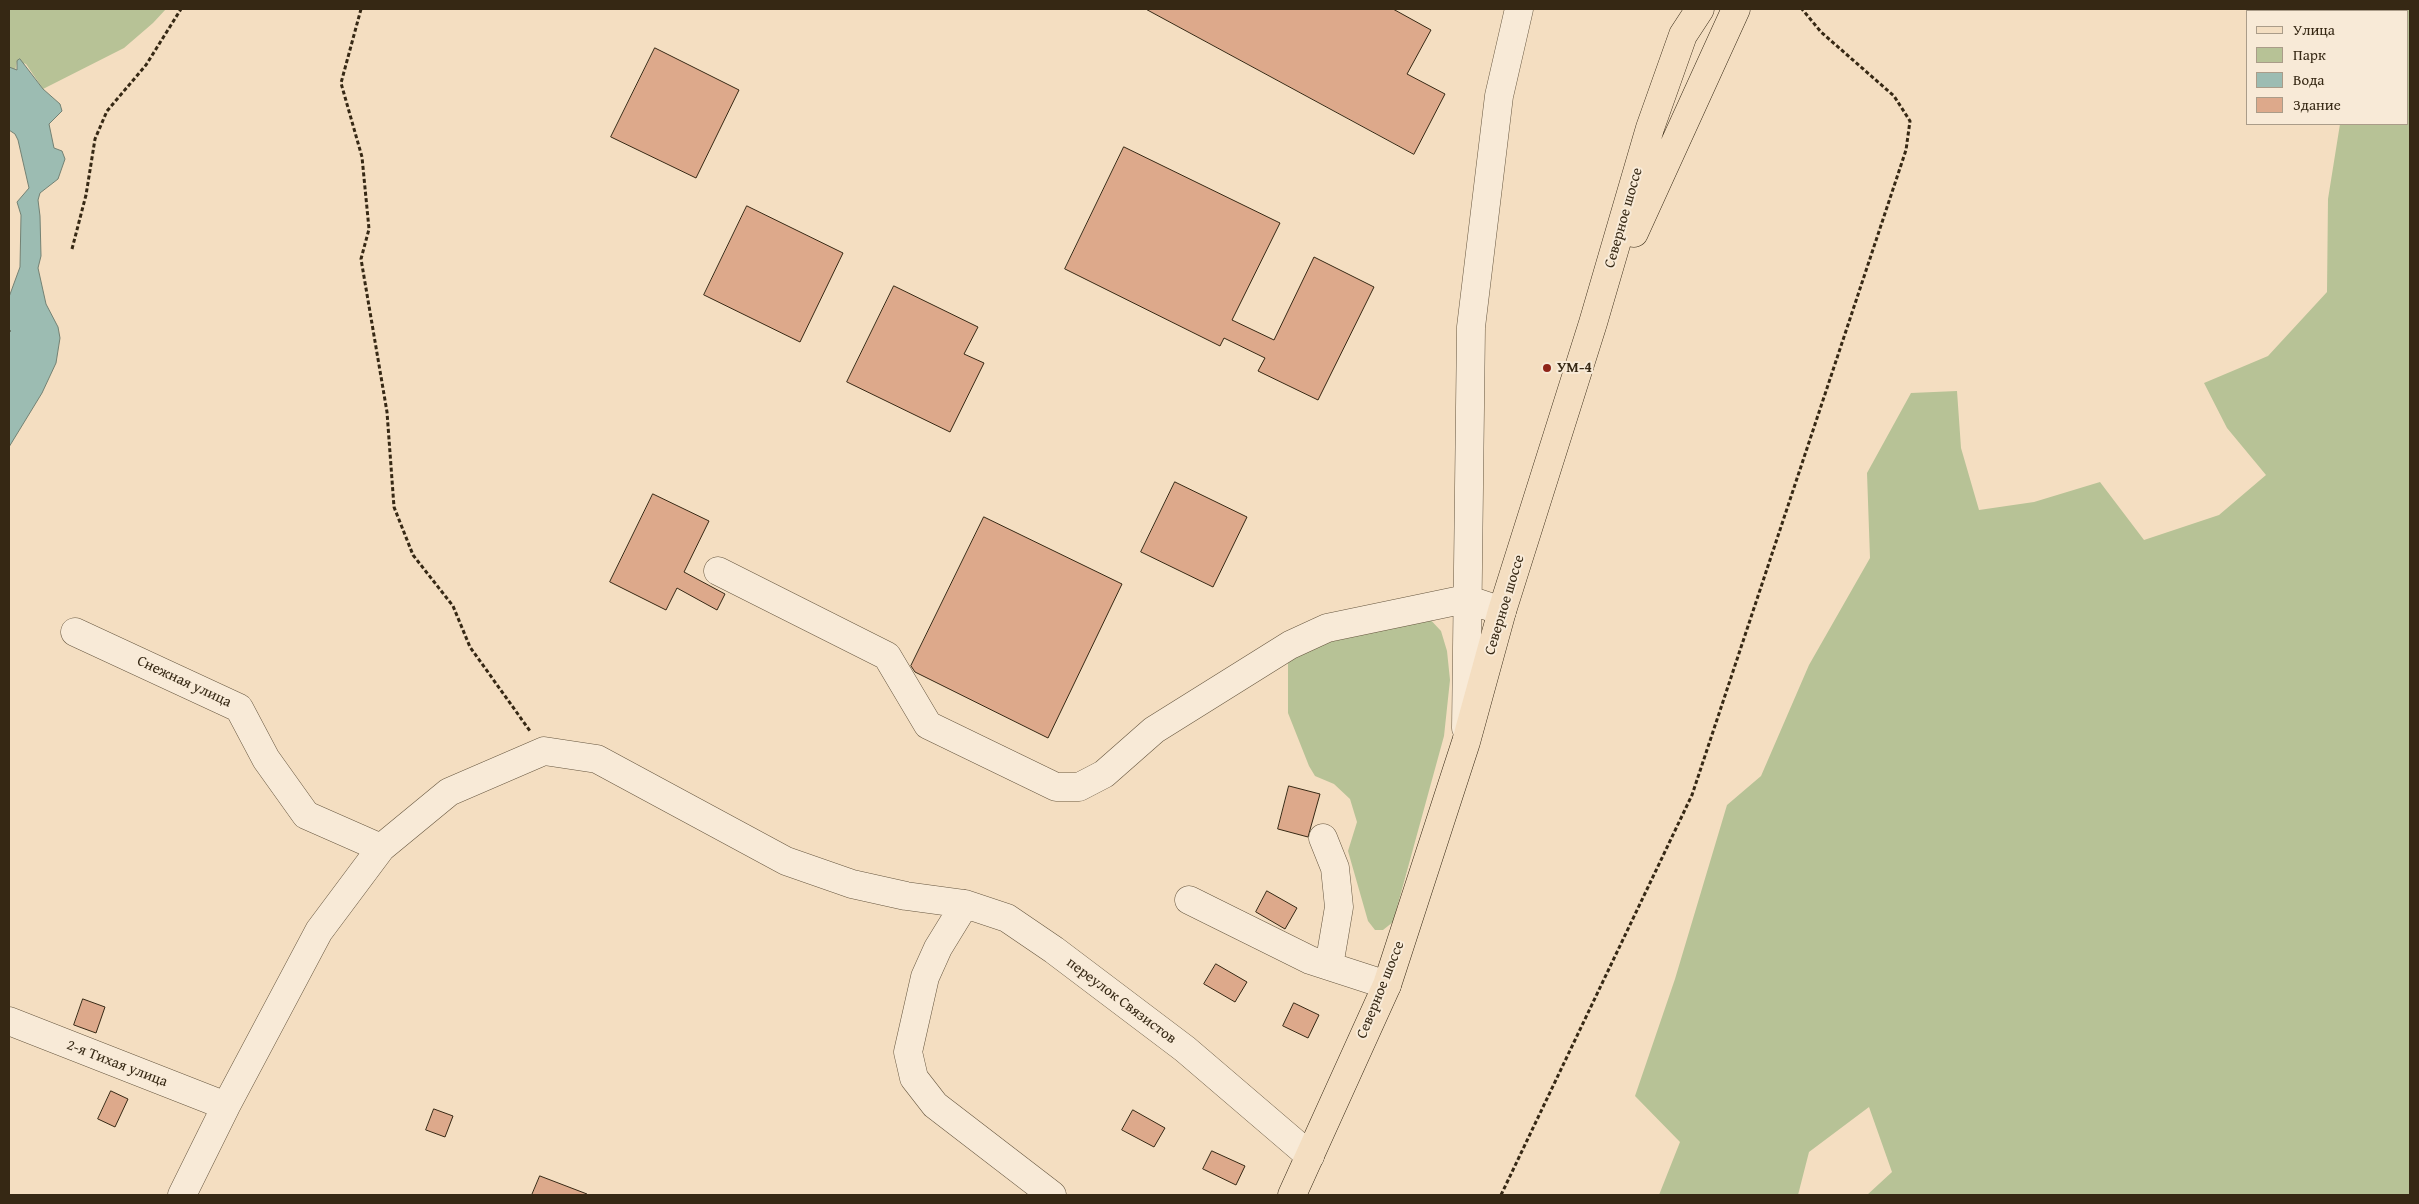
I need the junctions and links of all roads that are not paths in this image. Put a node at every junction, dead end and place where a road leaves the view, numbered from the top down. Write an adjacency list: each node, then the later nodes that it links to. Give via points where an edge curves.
1 (1519, 9): 6 (street, via 1499,96 1471,328)
2 (1700, 9): 4 (main road, Северное шоссе, via 1684,35 1650,128)
3 (1736, 9): 4 (main road)
4 (1593, 323): 7 (main road, Северное шоссе)
5 (718, 571): 6 (street, via 887,656 928,725 1056,787 1079,787 1104,774 1154,730 1290,645 1327,628)
6 (1466, 599): 7 (street); 9 (street)
7 (1502, 611): 9 (main road, Северное шоссе)
8 (75, 632): 11 (street, Снежная улица, via 239,708 266,759 306,815)
9 (1466, 742): 15 (main road, Северное шоссе)
10 (1323, 838): 14 (street, via 1335,868 1340,907)
11 (381, 848): 13 (street, переулок Связистов, via 448,792 544,752 597,759 786,861 852,884); 17 (street, via 319,931)
12 (1189, 900): 14 (street, via 1310,960)
13 (965, 904): 18 (street, переулок Связистов, via 1007,918 1054,950 1185,1049); 20 (street, via 938,948 925,977 908,1052 914,1078 935,1105)
14 (1329, 966): 15 (street)
15 (1386, 985): 18 (main road, Северное шоссе)
16 (9, 1021): 17 (street, 2-я Тихая улица)
17 (226, 1106): 19 (street)
18 (1310, 1156): 21 (main road, Северное шоссе)
19 (182, 1195)
20 (1052, 1195)
21 (1292, 1195)

